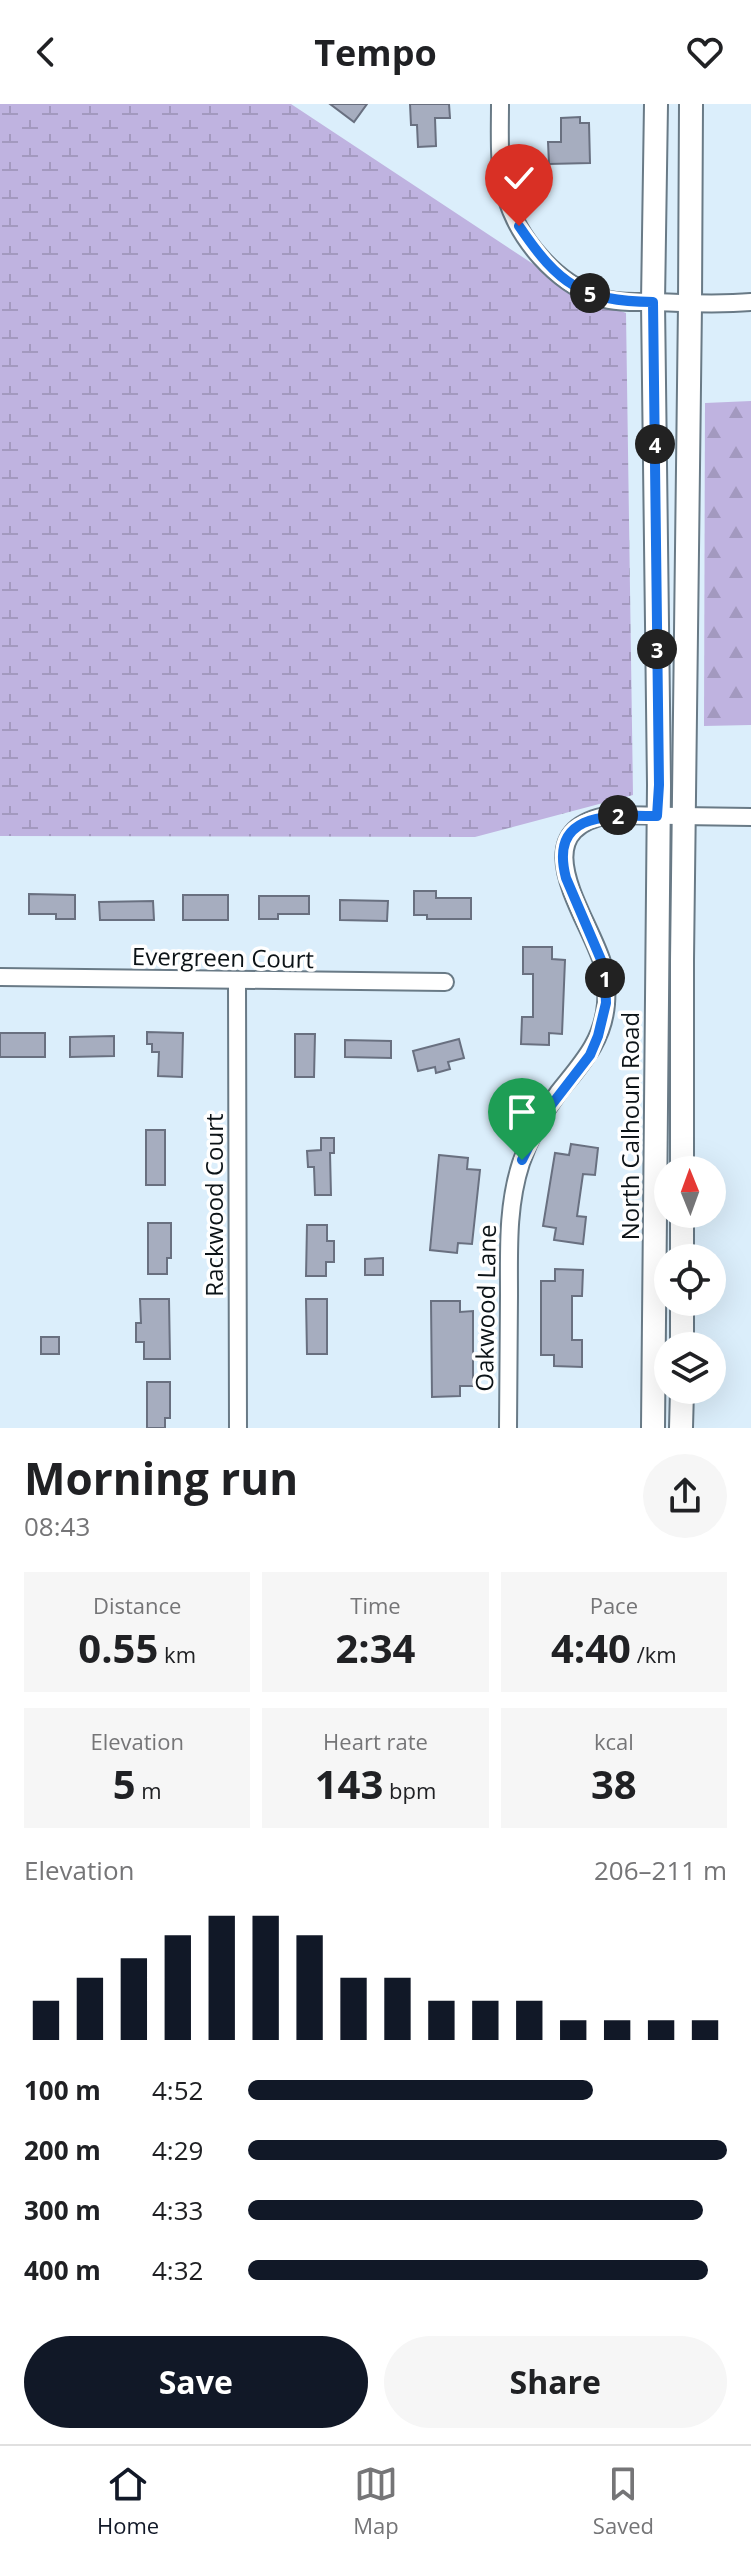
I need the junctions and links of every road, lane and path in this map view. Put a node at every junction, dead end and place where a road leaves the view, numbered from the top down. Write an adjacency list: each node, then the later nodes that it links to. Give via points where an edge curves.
1 (500, 104): 4 (street, via 505,194 531,244 572,285 597,297)
2 (656, 104): 4 (main road, North Calhoun Road)
3 (691, 104): 6 (main road)
4 (653, 302): 6 (street); 7 (main road, North Calhoun Road)
5 (751, 302): 6 (street)
6 (690, 304): 8 (main road)
7 (657, 816): 8 (street, Oakwood Lane); 13 (main road, North Calhoun Road); 18 (street, Oakwood Lane, via 593,818 576,828 565,848 566,878 602,962 606,1003 590,1055 546,1112 515,1184 509,1227)
8 (685, 817): 9 (street, Oakwood Lane); 14 (main road)
9 (751, 817)
10 (0, 977): 11 (street, Evergreen Court)
11 (237, 981): 12 (street, Evergreen Court); 17 (street, Rackwood Court)
12 (445, 982)
13 (654, 1119): 14 (main road); 19 (main road, North Calhoun Road)
14 (683, 1119): 15 (main road)
15 (682, 1156)
16 (682, 1404): 20 (main road)
17 (238, 1428)
18 (508, 1428)
19 (653, 1428)
20 (681, 1428)

